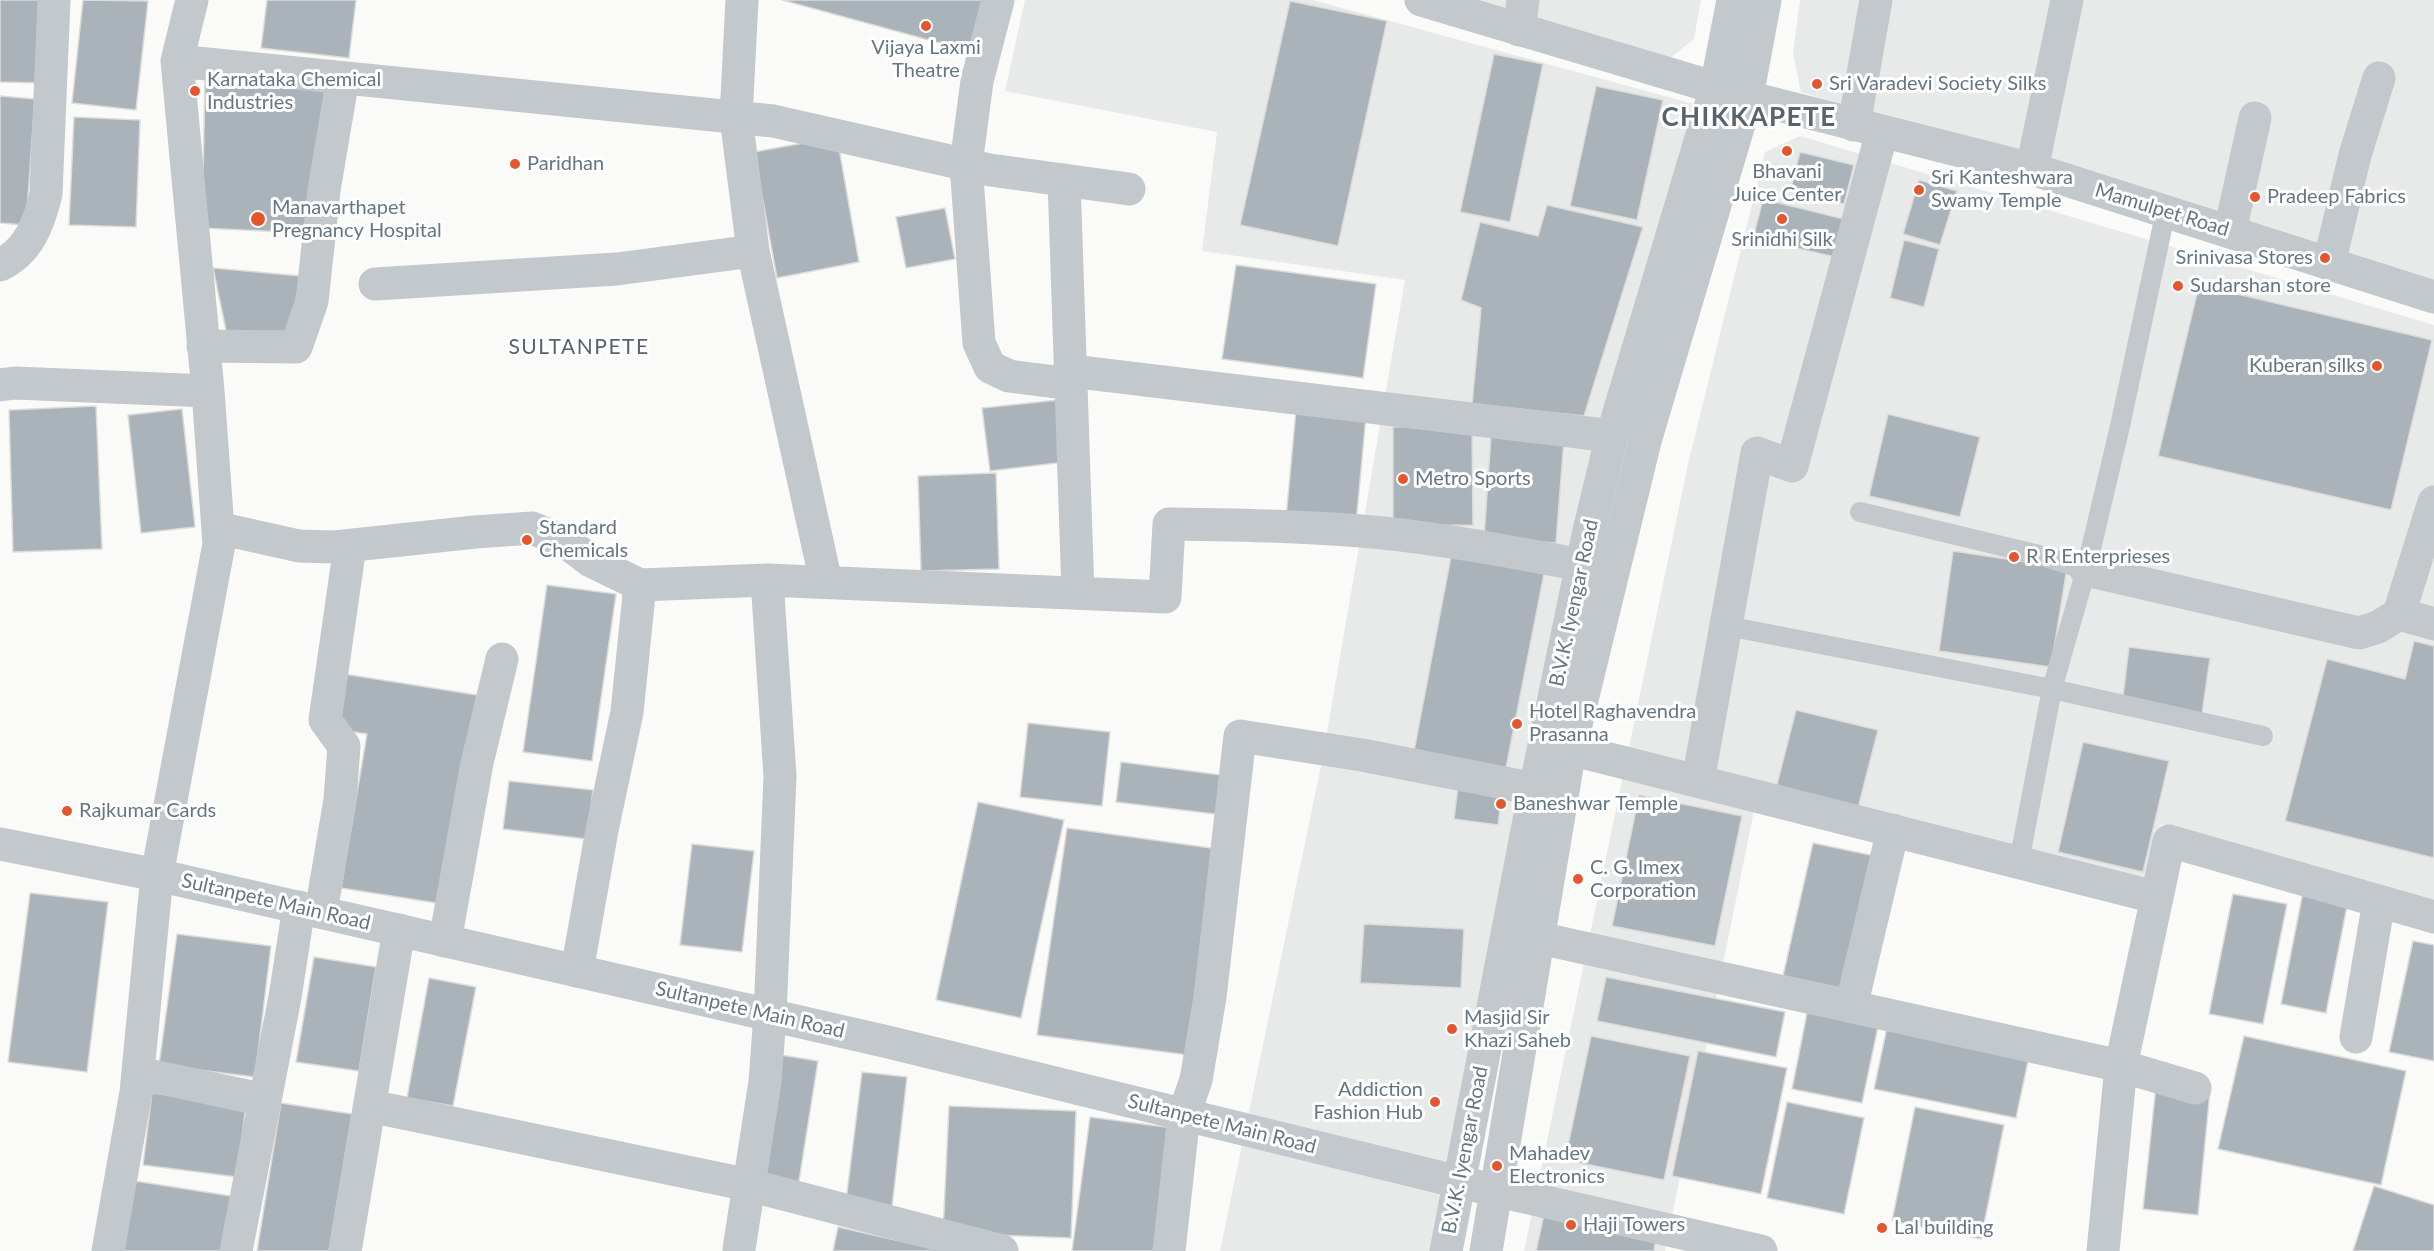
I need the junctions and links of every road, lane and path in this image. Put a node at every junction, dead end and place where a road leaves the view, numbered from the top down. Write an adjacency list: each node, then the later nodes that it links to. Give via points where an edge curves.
1 (54, 0): 27 (street, via 46,194 34,232 24,246)
2 (192, 0): 11 (street)
3 (742, 0): 16 (street)
4 (998, 0): 19 (street, via 977,81)
5 (1421, 0): 10 (street, Mamulpet Road)
6 (1733, 0): 14 (street, B.V.K. Iyengar Road)
7 (1765, 0): 15 (street, B.V.K. Iyengar Road)
8 (1876, 0): 18 (street)
9 (2067, 0): 20 (street)
10 (1521, 15): 14 (street, Mamulpet Road)
11 (177, 61): 12 (street); 30 (street)
12 (343, 78): 16 (street); 30 (street, via 324,190 312,301 296,348)
13 (2379, 78): 26 (street, via 2355,155)
14 (1716, 88): 15 (street, Mamulpet Road); 34 (street, B.V.K. Iyengar Road)
15 (1747, 97): 18 (street, Mamulpet Road); 51 (street, B.V.K. Iyengar Road, via 1646,441)
16 (736, 117): 19 (street, via 773,120); 25 (street)
17 (2255, 118): 24 (street)
18 (1868, 128): 20 (street, Mamulpet Road); 47 (street, via 1792,466 1757,453)
19 (966, 164): 21 (street); 31 (street, via 980,343 990,367 1009,376)
20 (2032, 169): 23 (street, Mamulpet Road)
21 (1064, 180): 22 (street); 31 (street)
22 (1129, 189)
23 (2166, 210): 24 (street, Mamulpet Road); 40 (lane)
24 (2230, 231): 26 (street, Mamulpet Road)
25 (753, 251): 28 (street, via 617,269); 42 (street)
26 (2329, 264): 29 (street, Mamulpet Road)
27 (0, 265)
28 (375, 284)
29 (2434, 297)
30 (203, 346): 33 (street)
31 (1071, 377): 34 (street); 44 (street)
32 (0, 385): 33 (street)
33 (208, 391): 37 (street)
34 (1612, 436): 39 (street, B.V.K. Iyengar Road)
35 (2434, 502): 45 (street)
36 (1860, 512): 40 (lane)
37 (218, 528): 38 (street, via 299,546); 57 (street, via 219,544)
38 (350, 546): 43 (street, via 532,528 566,542 591,561); 60 (street, via 325,720 344,746 340,800)
39 (1582, 565): 44 (street, via 1383,533 1169,524 1165,597); 53 (street, B.V.K. Iyengar Road)
40 (2086, 570): 45 (street, via 2359,633); 49 (lane)
41 (767, 580): 42 (street); 43 (street); 67 (street, via 780,776)
42 (826, 582): 44 (street)
43 (640, 585): 65 (street, via 627,712)
44 (1078, 593)
45 (2399, 614): 46 (street)
46 (2434, 624)
47 (1727, 626): 49 (lane); 52 (street)
48 (502, 659): 64 (street, via 477,763)
49 (2052, 689): 50 (lane); 56 (lane)
50 (2263, 736)
51 (1570, 749): 52 (street); 63 (street, B.V.K. Iyengar Road)
52 (1698, 781): 54 (street)
53 (1535, 789): 74 (street, via 1240,736 1210,997 1196,1080); 75 (street, B.V.K. Iyengar Road)
54 (1893, 830): 56 (street); 66 (street)
55 (0, 844): 57 (street, Sultanpete Main Road)
56 (2019, 862): 58 (street)
57 (157, 875): 60 (street, Sultanpete Main Road); 70 (street)
58 (2155, 897): 59 (street, via 2169,841); 69 (street)
59 (2379, 901): 61 (street); 68 (street)
60 (310, 910): 62 (street, Sultanpete Main Road); 72 (street, via 285,998)
61 (2434, 917)
62 (399, 930): 64 (street, Sultanpete Main Road); 73 (street)
63 (1539, 938): 66 (street); 77 (street, B.V.K. Iyengar Road)
64 (445, 941): 65 (street, Sultanpete Main Road)
65 (577, 971): 67 (street, Sultanpete Main Road)
66 (1851, 1007): 69 (street)
67 (770, 1015): 74 (street, Sultanpete Main Road); 76 (street, via 765,1082)
68 (2356, 1037)
69 (2121, 1066): 71 (street); 87 (street)
70 (138, 1073): 72 (street); 79 (street)
71 (2195, 1088)
72 (265, 1100): 80 (street)
73 (370, 1106): 76 (street); 81 (street)
74 (1184, 1114): 75 (street, Sultanpete Main Road); 83 (street)
75 (1459, 1182): 77 (street, Sultanpete Main Road); 84 (street, B.V.K. Iyengar Road)
76 (748, 1185): 78 (street); 82 (street)
77 (1496, 1190): 85 (street, B.V.K. Iyengar Road); 86 (street, Sultanpete Main Road)
78 (739, 1249)
79 (108, 1251)
80 (236, 1251)
81 (345, 1251)
82 (1002, 1251)
83 (1169, 1251)
84 (1446, 1251)
85 (1486, 1251)
86 (1761, 1251)
87 (2103, 1251)

